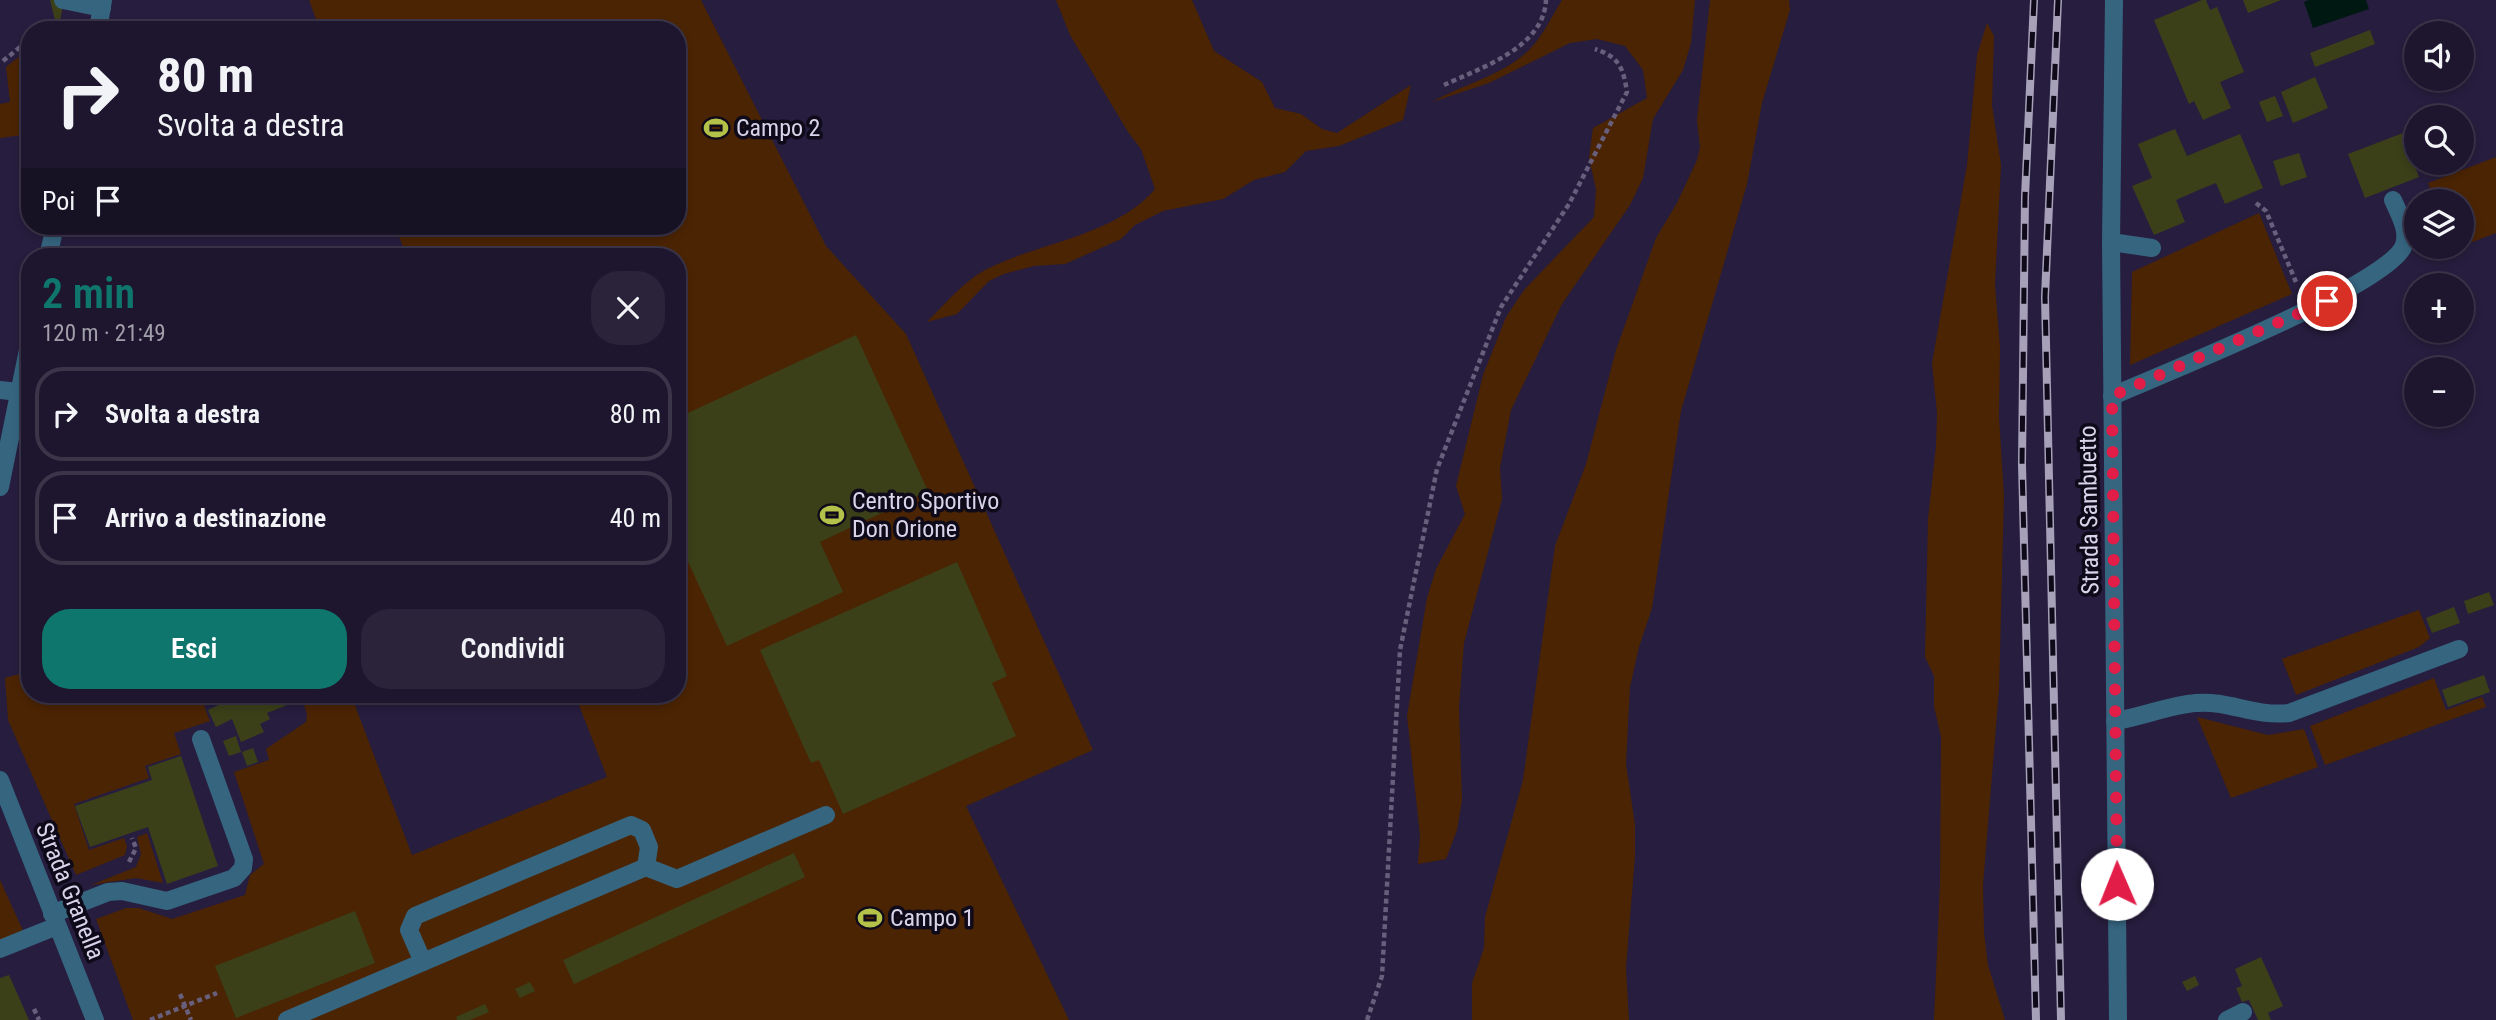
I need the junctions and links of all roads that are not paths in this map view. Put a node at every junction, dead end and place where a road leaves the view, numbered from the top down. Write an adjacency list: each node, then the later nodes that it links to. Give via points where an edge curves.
1 (63, 0): 3 (street)
2 (2114, 0): 6 (street, Strada Sambuetto)
3 (103, 2): 4 (street)
4 (99, 21)
5 (2393, 200): 11 (street, via 2406,232 2403,247 2392,262 2308,310)
6 (2111, 242): 7 (street); 11 (street, Strada Sambuetto)
7 (2152, 248)
8 (21, 383): 10 (street)
9 (0, 390): 10 (street)
10 (19, 393): 12 (street)
11 (2112, 396): 14 (street, Strada Sambuetto)
12 (0, 487)
13 (2459, 649): 14 (street, via 2289,713 2267,716 2216,703 2194,703)
14 (2115, 721): 24 (street, Strada Sambuetto)
15 (201, 739): 19 (street, via 244,859 243,868 234,878 167,901 108,892)
16 (0, 780): 19 (street, Strada Granella)
17 (826, 815): 18 (street, via 677,879)
18 (646, 867): 21 (street); 21 (street, via 649,847 642,830 631,825 415,916 409,930)
19 (55, 920): 20 (street); 22 (street, Strada Granella)
20 (0, 948)
21 (423, 962): 23 (street)
22 (95, 1020)
23 (287, 1020)
24 (2118, 1020)

